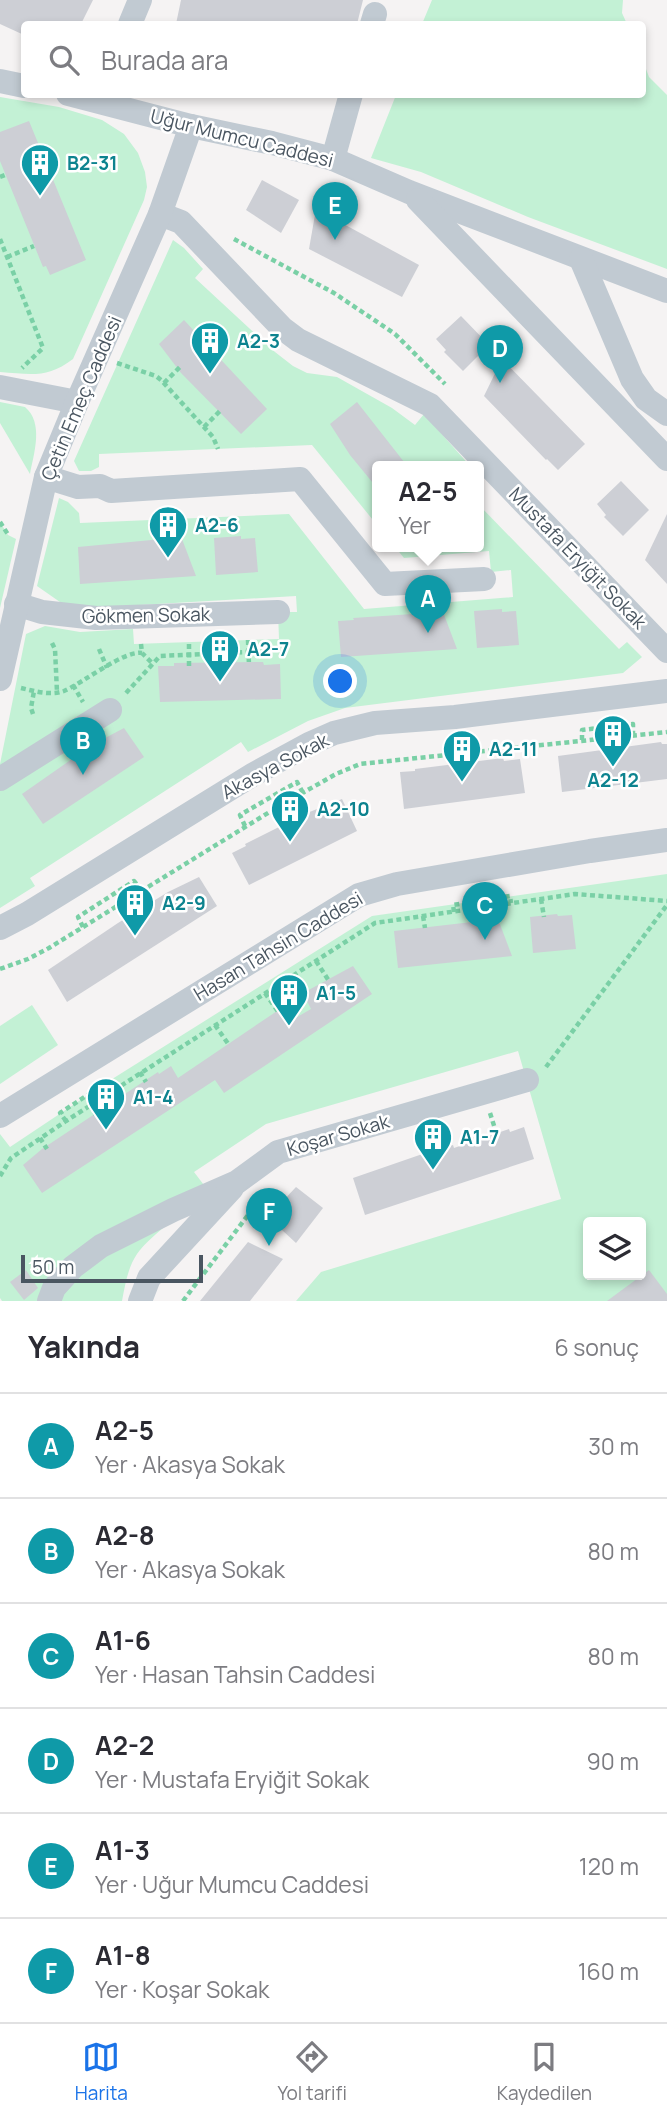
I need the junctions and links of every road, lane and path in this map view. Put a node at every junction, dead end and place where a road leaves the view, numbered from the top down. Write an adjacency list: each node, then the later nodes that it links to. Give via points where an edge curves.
1 (140, 0): 2 (street)
2 (131, 21)
3 (0, 81): 4 (street)
4 (21, 85)
5 (101, 98): 7 (street, Uğur Mumcu Caddesi)
6 (350, 98): 8 (street)
7 (191, 127): 8 (street, Uğur Mumcu Caddesi); 10 (street, Çetin Emeç Caddesi)
8 (333, 159): 9 (street, Uğur Mumcu Caddesi)
9 (409, 192): 11 (street, Uğur Mumcu Caddesi); 16 (street)
10 (160, 214): 22 (street, Çetin Emeç Caddesi); 28 (street, Mustafa Eryiğit Sokak, via 181,222 282,328 430,405)
11 (501, 227): 15 (street, Uğur Mumcu Caddesi); 16 (street, via 491,232 482,248)
12 (0, 239): 14 (path)
13 (34, 246): 14 (path)
14 (7, 257): 20 (path, via 43,348)
15 (581, 259): 17 (street, Uğur Mumcu Caddesi); 24 (street, via 632,379 646,399)
16 (488, 273): 27 (street)
17 (667, 291)
18 (117, 363): 21 (path)
19 (180, 367): 21 (path)
20 (8, 380): 22 (street)
21 (164, 383): 25 (path)
22 (76, 402): 30 (street, Çetin Emeç Caddesi)
23 (220, 411): 25 (path)
24 (667, 414)
25 (204, 426): 26 (path)
26 (218, 449)
27 (667, 459)
28 (484, 461)
29 (484, 461): 39 (street, Mustafa Eryiğit Sokak)
30 (46, 478): 31 (street, via 111,491 300,479 385,584); 32 (street, Çetin Emeç Caddesi)
31 (484, 579)
32 (16, 604): 33 (street, Gökmen Sokak, via 96,618); 47 (street, Çetin Emeç Caddesi)
33 (278, 612)
34 (248, 640): 40 (path)
35 (189, 642): 42 (path)
36 (52, 643): 51 (path)
37 (141, 644): 41 (path)
38 (99, 649): 46 (path)
39 (667, 651)
40 (248, 652): 42 (path); 44 (path)
41 (142, 653): 43 (path); 46 (path, via 127,655)
42 (189, 654): 43 (path, via 160,656); 45 (path)
43 (153, 664): 53 (path)
44 (249, 665)
45 (189, 666)
46 (107, 668): 48 (path)
47 (8, 683): 49 (path)
48 (73, 685): 51 (path); 52 (path)
49 (34, 691): 51 (path); 54 (path)
50 (667, 691): 76 (street, Akasya Sokak, via 376,723 334,733 254,774)
51 (57, 692)
52 (83, 704)
53 (110, 710): 62 (street)
54 (33, 714)
55 (667, 732): 56 (path)
56 (633, 736): 57 (path); 57 (path, via 633,724 582,730)
57 (582, 740): 60 (path)
58 (481, 741): 60 (path)
59 (430, 746): 61 (path)
60 (484, 750): 61 (path)
61 (430, 755): 63 (path, via 360,764)
62 (0, 779)
63 (303, 793): 64 (path); 64 (path, via 297,782 240,815)
64 (245, 826): 66 (path)
65 (667, 840): 95 (street, Hasan Tahsin Caddesi, via 397,884 359,895)
66 (142, 891): 75 (path); 75 (path, via 134,881 78,917)
67 (541, 900): 68 (path, via 575,894); 69 (path); 73 (path)
68 (667, 903): 90 (path, via 539,1076)
69 (511, 904): 70 (path); 71 (path, via 510,896 453,905)
70 (482, 908): 71 (path); 74 (path)
71 (454, 912): 72 (path)
72 (423, 916): 77 (path); 78 (path, via 375,923)
73 (544, 918)
74 (484, 922)
75 (83, 927): 79 (path, via 29,959)
76 (0, 928)
77 (425, 928)
78 (316, 961): 81 (path); 82 (path)
79 (0, 969)
80 (286, 970): 81 (path)
81 (290, 976): 83 (path)
82 (329, 981)
83 (265, 993): 85 (path); 86 (path)
84 (236, 1002): 85 (path)
85 (240, 1009): 87 (path)
86 (279, 1013)
87 (215, 1025): 88 (path); 89 (path)
88 (229, 1045)
89 (140, 1072): 91 (path); 92 (path)
90 (527, 1080): 100 (street, Koşar Sokak, via 278,1152)
91 (146, 1082)
92 (114, 1089): 93 (path); 96 (path, via 109,1081 60,1113)
93 (90, 1105): 94 (path); 96 (path)
94 (96, 1115)
95 (0, 1116)
96 (66, 1121): 97 (path)
97 (40, 1138): 98 (path); 99 (path, via 11,1158)
98 (47, 1149)
99 (0, 1176)
100 (237, 1182): 102 (street, Koşar Sokak, via 101,1246 54,1288); 103 (street, Koşar Sokak, via 149,1278)
101 (268, 1189): 104 (path)
102 (49, 1301)
103 (141, 1301)
104 (183, 1301)

